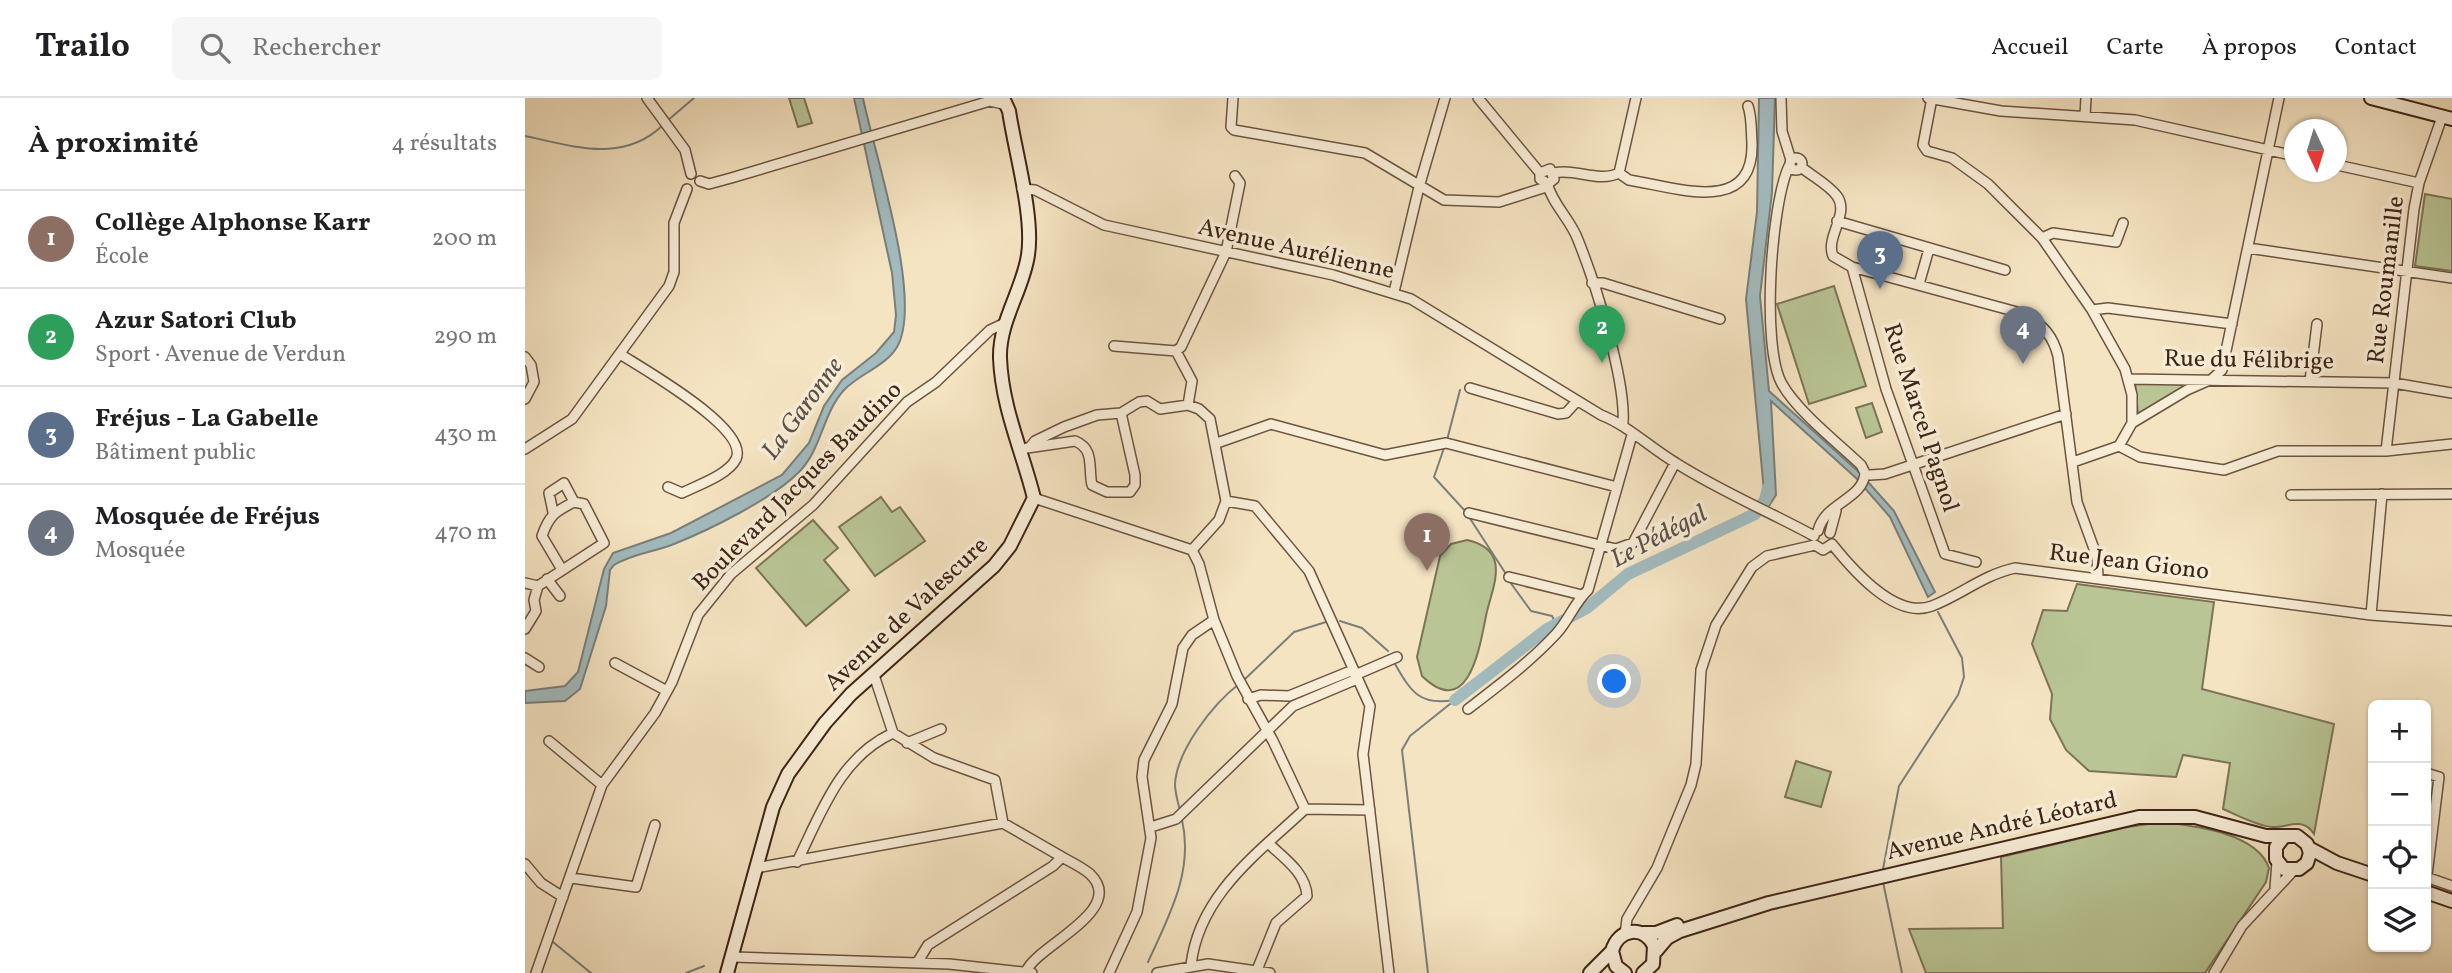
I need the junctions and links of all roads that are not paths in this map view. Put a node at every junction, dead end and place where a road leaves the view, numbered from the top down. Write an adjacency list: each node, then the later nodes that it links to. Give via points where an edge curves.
1 (647, 98): 23 (street, via 685,150)
2 (1233, 98): 28 (street, via 1234,130 1365,153)
3 (1445, 98): 28 (street)
4 (1478, 98): 20 (street)
5 (1636, 98): 22 (street)
6 (1783, 98): 18 (street)
7 (1930, 98): 14 (street, via 2001,111); 33 (street, via 1923,145 1952,158 1988,184)
8 (2085, 98): 14 (street)
9 (2279, 98): 16 (street)
10 (2371, 98): 15 (main road)
11 (2385, 98): 15 (main road)
12 (1003, 102): 25 (street, via 716,182); 30 (main road)
13 (1748, 106): 22 (street, via 1749,170 1730,189 1713,193 1629,180)
14 (2085, 116): 16 (street, via 2135,120)
15 (2449, 117): 27 (street, Rue Roumanille)
16 (2269, 150): 17 (street); 34 (street)
17 (2284, 154)
18 (1795, 165): 31 (street, Rue Marcel Pagnol, via 1836,194); 78 (street, via 1783,185 1768,296 1776,373 1789,394 1861,465)
19 (2347, 167): 27 (street)
20 (1540, 173): 21 (street, via 1547,168); 26 (street)
21 (1554, 173): 22 (street, via 1607,177); 26 (street)
22 (1619, 173)
23 (691, 174): 25 (street); 29 (street, via 684,181)
24 (1235, 176): 36 (street, via 1240,183)
25 (699, 181): 29 (street, via 696,189)
26 (1547, 183): 28 (street, via 1499,202 1437,199); 41 (street, via 1578,239)
27 (2419, 183): 39 (street, Rue Roumanille)
28 (1419, 187): 43 (street)
29 (687, 189): 51 (street, via 674,223 670,286)
30 (1022, 189): 36 (street, Avenue Aurélienne, via 1035,190 1104,225); 46 (main road, via 1029,250)
31 (1837, 221): 35 (street); 37 (street, Rue Marcel Pagnol, via 1831,252)
32 (2123, 223): 33 (street, via 2116,242 2053,233)
33 (2042, 238): 44 (street)
34 (2248, 248): 39 (street); 47 (street)
35 (1929, 249): 38 (street); 42 (street)
36 (1226, 252): 43 (street, Avenue Aurélienne); 50 (street)
37 (1851, 267): 42 (street); 77 (street, Rue Marcel Pagnol)
38 (2005, 270)
39 (2406, 272): 40 (street); 56 (street, Rue Roumanille)
40 (2452, 278)
41 (1592, 283): 45 (street); 61 (street)
42 (1919, 284): 64 (street, via 2028,315 2046,329 2058,356)
43 (1394, 292): 60 (street, Avenue Aurélienne, via 1465,329)
44 (2092, 310): 47 (street, via 2108,308); 53 (street)
45 (1720, 319)
46 (1005, 323): 72 (main road, via 1000,355 1004,398); 114 (street, Boulevard Jacques Baudino, via 990,330 936,382 907,402 813,505 731,573 698,615)
47 (2232, 324): 54 (street, via 2222,370)
48 (2317, 324): 55 (street)
49 (1114, 346): 50 (street)
50 (1176, 351): 62 (street, via 1192,381)
51 (620, 354): 73 (street, via 572,419); 79 (street, via 704,410 738,445 731,467 682,493)
52 (525, 357): 59 (street, via 534,382)
53 (2129, 379): 54 (street, Rue du Félibrige); 66 (street)
54 (2212, 379): 55 (street, Rue du Félibrige); 66 (street)
55 (2310, 381): 56 (street, Rue du Félibrige)
56 (2394, 383): 58 (street, Rue du Félibrige); 74 (street, Rue Roumanille)
57 (1470, 388): 60 (street, via 1558,414 1566,413)
58 (2452, 393)
59 (525, 399)
60 (1577, 401): 65 (street, Avenue Aurélienne)
61 (1623, 402): 65 (street); 67 (street)
62 (1188, 405): 63 (street, via 1168,410 1147,401); 69 (street, via 1210,419)
63 (1121, 413): 72 (street, via 1084,420); 72 (street, via 1135,475 1130,492 1107,492 1092,485 1090,457 1076,441)
64 (2066, 414): 75 (street); 77 (street)
65 (1601, 415): 67 (street, Avenue Aurélienne)
66 (2131, 423): 71 (street)
67 (1623, 424): 68 (street, Avenue Aurélienne)
68 (1632, 435): 76 (street, Avenue Aurélienne); 80 (street)
69 (1217, 443): 80 (street, via 1262,425 1322,436 1385,455 1446,443); 86 (street)
70 (2452, 444): 74 (street)
71 (2119, 446): 74 (street, via 2140,457 2224,470 2277,451); 75 (street)
72 (1025, 448): 84 (main road)
73 (525, 449)
74 (2386, 451)
75 (2073, 462): 98 (street, via 2077,502 2097,557)
76 (1675, 463): 91 (street, Avenue Aurélienne); 93 (street, via 1633,543 1616,549)
77 (1913, 463): 78 (street); 95 (street, Rue Marcel Pagnol, via 1945,554)
78 (1868, 478): 85 (street)
79 (668, 487)
80 (1617, 487): 93 (street)
81 (2382, 494): 82 (street); 83 (street); 104 (street)
82 (2452, 494)
83 (2291, 495)
84 (1034, 498): 94 (street); 113 (main road, Avenue de Valescure, via 1010,546 993,566)
85 (1850, 498): 90 (street, via 1833,514); 91 (street, via 1831,509)
86 (1226, 501): 94 (street, via 1219,520); 112 (street, via 1255,506 1310,571)
87 (575, 502): 88 (street); 88 (street, via 564,483 549,494); 96 (street, via 585,504 604,543)
88 (553, 512): 96 (street, via 542,536)
89 (1469, 513): 93 (street)
90 (1829, 533): 91 (street); 92 (street)
91 (1816, 537): 92 (street, via 1823,550); 153 (street, via 1767,556 1752,567 1716,625 1701,670 1691,785)
92 (1832, 544): 98 (street, Rue Jean Giono, via 1879,591 1908,607 1929,607 1979,580 2015,568)
93 (1601, 545): 102 (street, via 1588,590)
94 (1192, 550): 105 (street)
95 (1976, 562)
96 (561, 568): 99 (street)
97 (1509, 577): 102 (street)
98 (2098, 578): 104 (street, Rue Jean Giono)
99 (547, 579): 101 (street); 103 (street)
100 (525, 583): 101 (street)
101 (538, 586): 107 (street, via 536,611)
102 (1582, 595): 118 (street, via 1538,652)
103 (560, 596)
104 (2371, 615): 106 (street, Rue Jean Giono)
105 (1213, 620): 115 (street); 130 (street, via 1183,648 1172,704 1145,760 1142,777)
106 (2452, 621)
107 (525, 629)
108 (1397, 657): 112 (street)
109 (525, 658): 111 (street)
110 (615, 663): 114 (street)
111 (539, 667)
112 (1355, 674): 116 (street); 117 (street); 127 (street, via 1370,706 1363,754)
113 (874, 675): 121 (street); 142 (main road, Avenue de Valescure, via 825,723 788,774 773,807)
114 (667, 691): 125 (street, Boulevard Jacques Baudino)
115 (1246, 694): 116 (street); 120 (street)
116 (1289, 696): 117 (street)
117 (1293, 706): 120 (street)
118 (1468, 709)
119 (941, 729): 123 (street)
120 (1267, 732): 126 (street); 130 (street, via 1176,819)
121 (893, 733): 123 (street); 138 (street, via 846,767)
122 (549, 741): 125 (street)
123 (907, 743): 128 (street, via 995,780)
124 (2431, 775): 133 (street, via 2439,777)
125 (602, 785): 145 (street, Boulevard Jacques Baudino)
126 (1304, 809): 127 (street); 134 (street)
127 (1370, 810): 170 (street)
128 (1003, 823): 136 (street); 138 (street)
129 (655, 825): 145 (street, via 636,887)
130 (1151, 827): 167 (street, via 1137,912)
131 (2245, 831): 132 (main road, Avenue André Léotard); 137 (main road, Avenue André Léotard); 152 (main road, Avenue André Léotard, via 2195,817 2140,817)
132 (2284, 837): 135 (main road, via 2301,838); 137 (main road, via 2277,843)
133 (2431, 838)
134 (1268, 843): 160 (street, via 1215,897); 161 (street, via 1299,874 1307,896 1276,923)
135 (2309, 848): 139 (main road); 140 (main road)
136 (1062, 857): 159 (street, via 928,945); 163 (street, via 1096,882 1097,902 1090,914)
137 (2276, 859): 143 (main road, via 2284,869); 148 (street)
138 (797, 862): 142 (street)
139 (2307, 863): 140 (main road); 143 (main road)
140 (2337, 863): 144 (main road)
141 (525, 864): 150 (street, via 541,883)
142 (756, 868): 158 (main road, Avenue de Valescure)
143 (2294, 870): 148 (street)
144 (2368, 872)
145 (571, 878): 150 (street, Boulevard Jacques Baudino)
146 (2431, 878): 147 (street)
147 (2452, 886)
148 (2275, 888): 174 (street, via 2242,926)
149 (2431, 894): 151 (main road)
150 (563, 897): 164 (street, Boulevard Jacques Baudino)
151 (2452, 901)
152 (1769, 903): 154 (main road, Avenue André Léotard); 157 (main road, Avenue André Léotard, via 1680,930)
153 (1636, 907): 154 (street); 155 (street, via 1627,919)
154 (1641, 933): 155 (main road, Avenue André Léotard); 157 (main road)
155 (1625, 934): 156 (main road)
156 (1612, 951): 162 (main road); 171 (main road)
157 (1656, 951): 173 (main road, via 1653,964)
158 (734, 957): 159 (street); 165 (main road, Avenue de Valescure)
159 (917, 963): 163 (street)
160 (1191, 965): 161 (street); 168 (street)
161 (1257, 970): 169 (street)
162 (1622, 971): 172 (main road)
163 (1026, 972): 166 (street)
164 (536, 973)
165 (727, 973)
166 (1032, 973)
167 (1109, 973)
168 (1157, 973)
169 (1269, 973)
170 (1389, 973)
171 (1590, 973)
172 (1598, 973)
173 (1643, 973)
174 (2214, 973)

